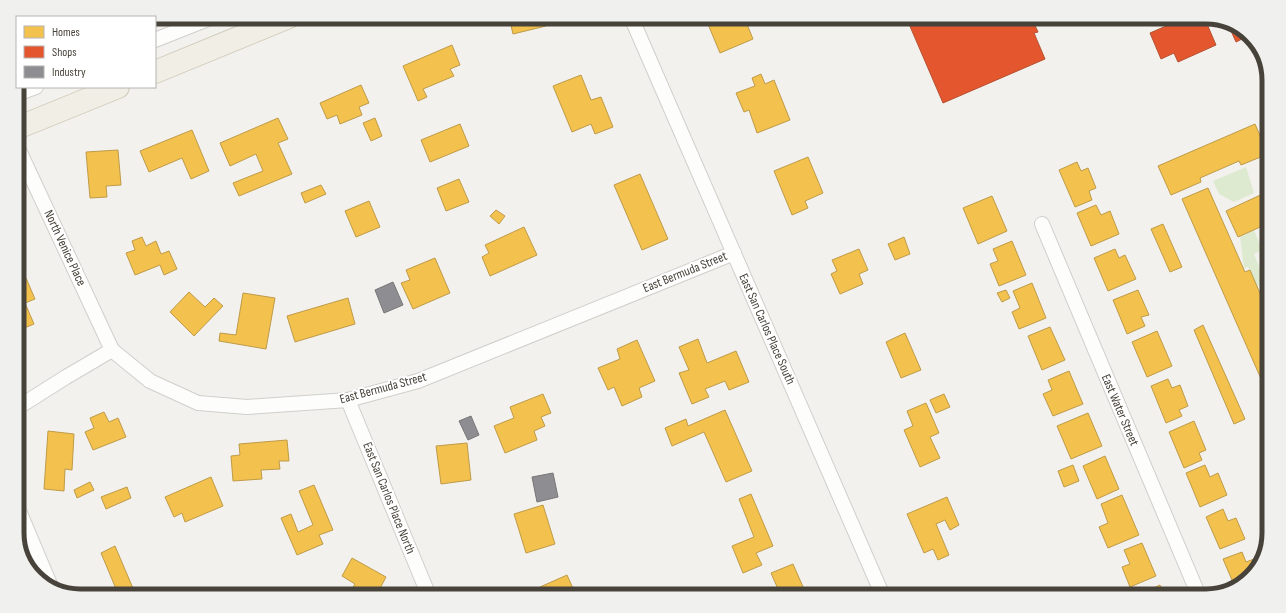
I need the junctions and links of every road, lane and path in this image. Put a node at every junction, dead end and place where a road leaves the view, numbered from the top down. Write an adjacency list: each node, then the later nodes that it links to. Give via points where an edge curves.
1 (195, 24): 4 (street)
2 (272, 24): 5 (main road)
3 (634, 24): 10 (street, East San Carlos Place South)
4 (156, 40)
5 (156, 72)
6 (116, 88): 7 (main road)
7 (24, 125)
8 (24, 161): 11 (street, North Venice Place)
9 (1042, 224): 18 (street, East Water Street)
10 (734, 253): 12 (street, East Bermuda Street, via 418,381); 17 (street, East San Carlos Place South)
11 (112, 350): 12 (street, East Bermuda Street, via 150,381 198,403 247,407); 13 (street)
12 (348, 400): 16 (street, East San Carlos Place North)
13 (24, 404)
14 (24, 523): 15 (street)
15 (47, 578)
16 (426, 589)
17 (880, 589)
18 (1196, 589)

